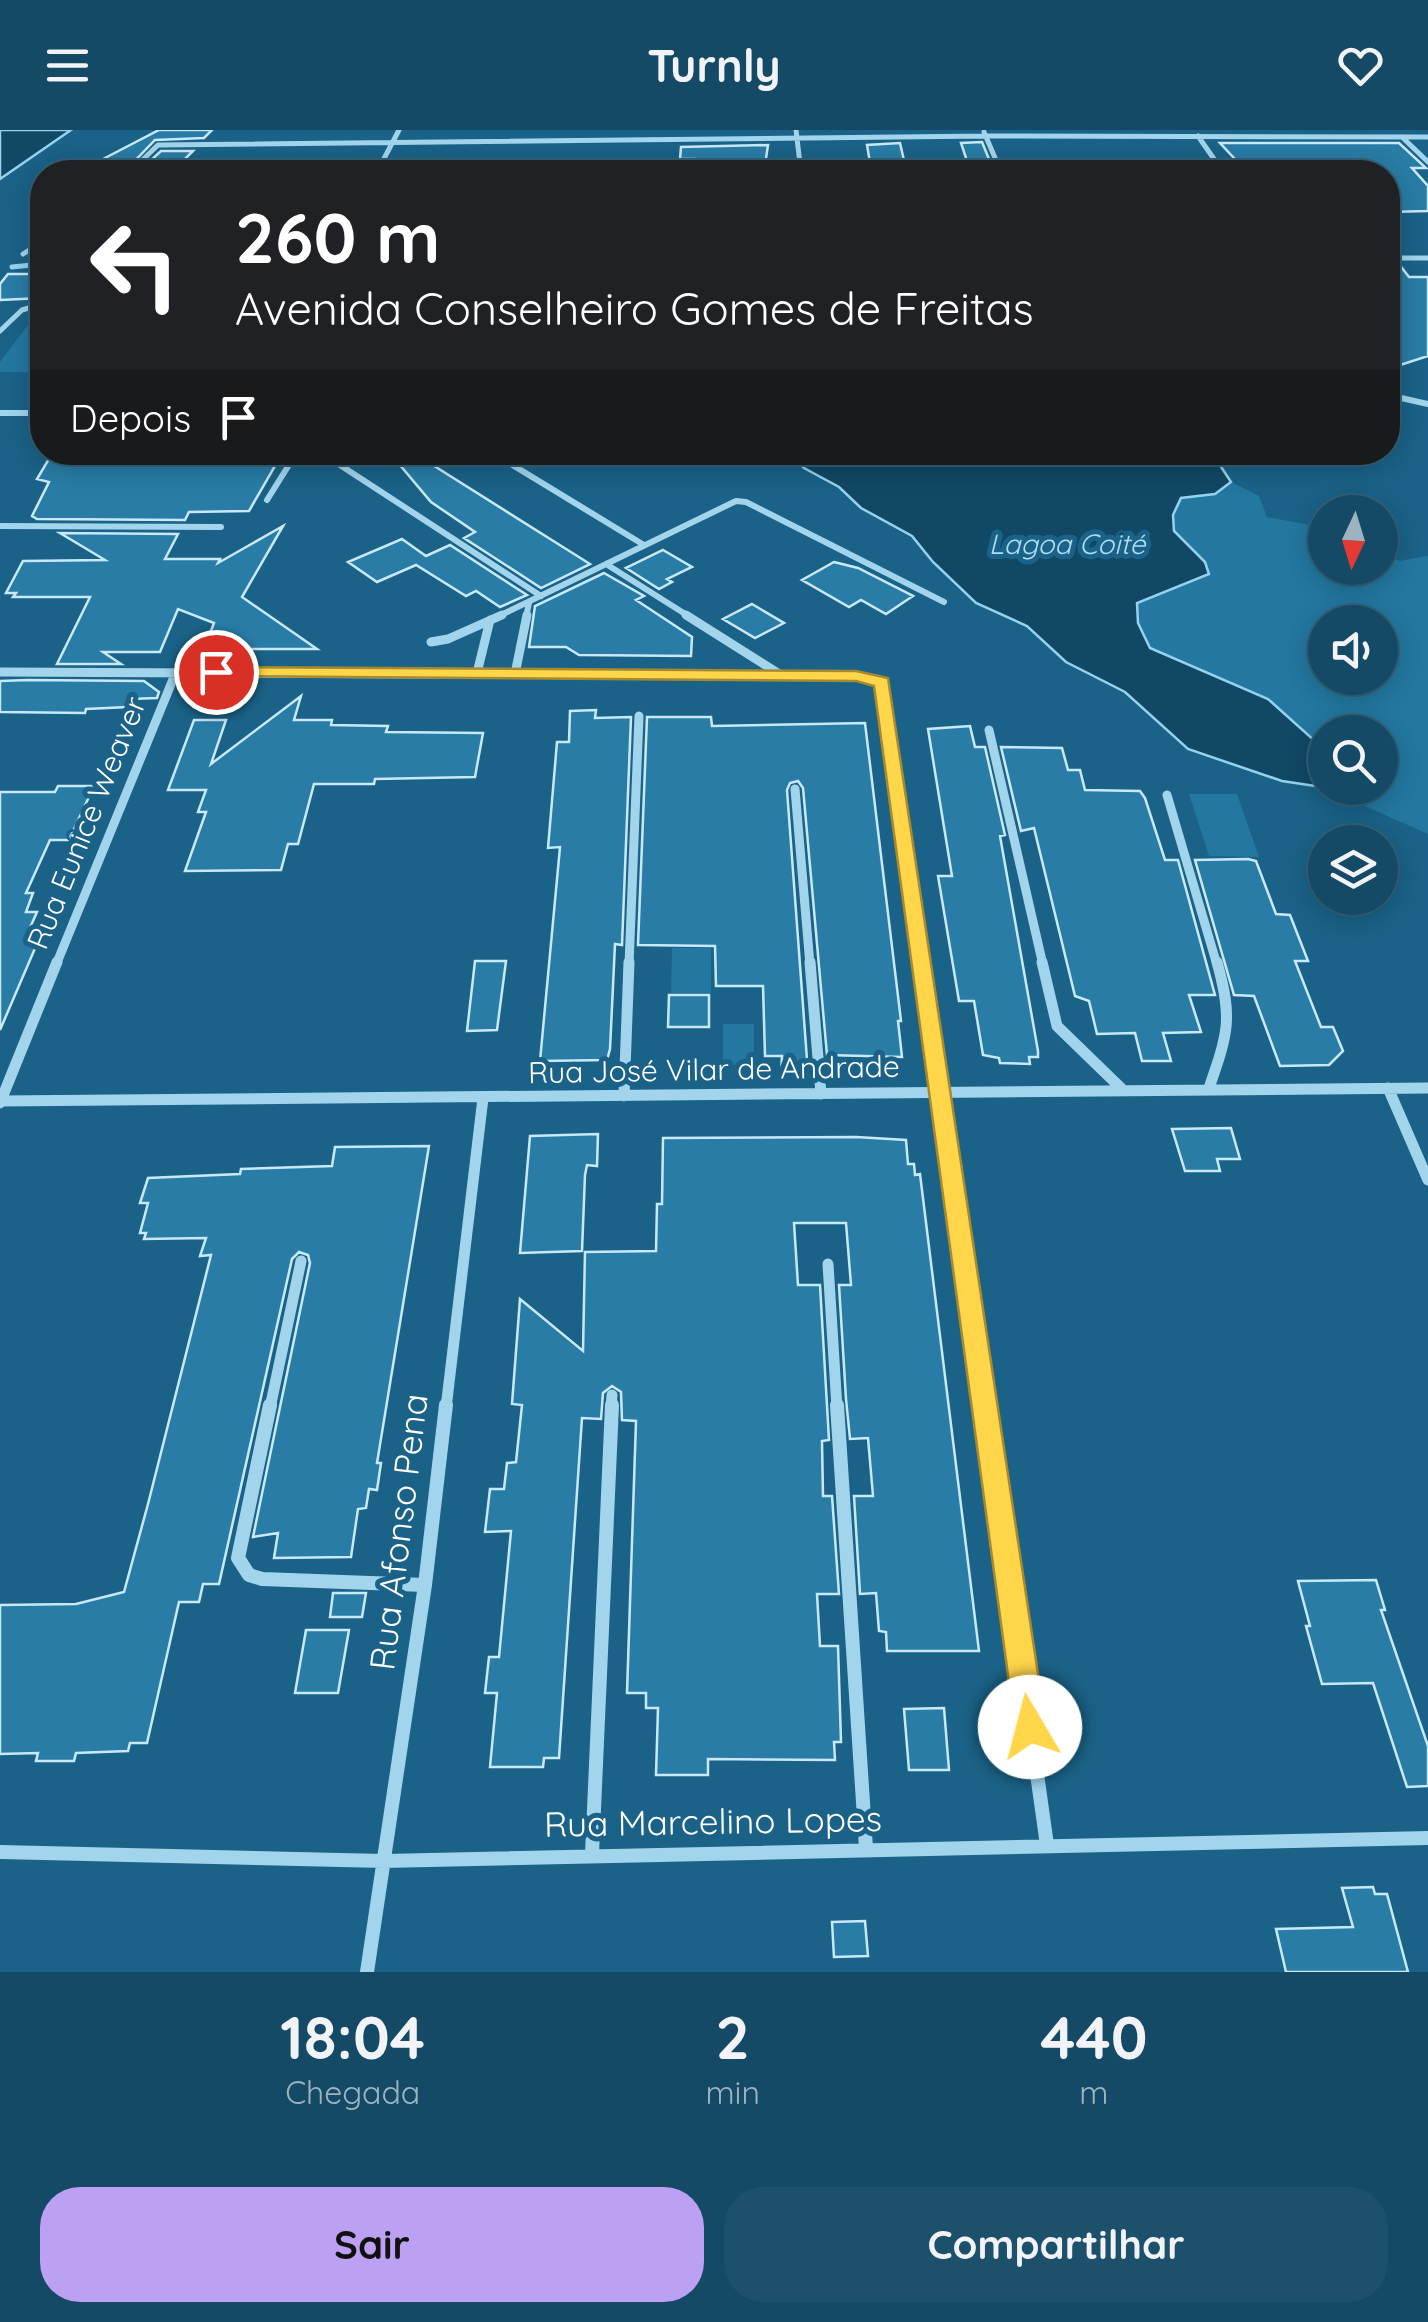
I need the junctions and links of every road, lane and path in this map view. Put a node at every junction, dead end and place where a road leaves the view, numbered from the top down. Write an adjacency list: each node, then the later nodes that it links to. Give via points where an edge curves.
1 (399, 130): 13 (street)
2 (583, 130): 11 (street)
3 (796, 130): 10 (street)
4 (1386, 130): 7 (street)
5 (984, 133): 6 (street); 10 (street); 18 (street)
6 (1198, 136): 7 (street); 19 (street)
7 (1392, 137): 8 (street)
8 (1402, 137): 9 (street); 20 (street)
9 (1428, 137)
10 (797, 140): 12 (street); 17 (street)
11 (578, 142): 12 (street); 13 (street)
12 (594, 142): 16 (street)
13 (392, 144): 14 (street, via 158,145); 15 (street)
14 (142, 160)
15 (383, 160)
16 (592, 160)
17 (799, 160)
18 (996, 160)
19 (1215, 160)
20 (1428, 162)
21 (30, 250): 22 (street)
22 (23, 254)
23 (1400, 258): 24 (street)
24 (1428, 258)
25 (30, 308): 26 (street)
26 (0, 331)
27 (1400, 397): 28 (street)
28 (1428, 404)
29 (0, 412): 30 (street)
30 (30, 413)
31 (289, 465): 34 (street)
32 (340, 465): 39 (street)
33 (512, 465): 37 (street)
34 (267, 500)
35 (0, 526): 36 (street)
36 (222, 527)
37 (644, 545): 38 (street); 41 (street, via 742,501)
38 (606, 564): 39 (street); 48 (street)
39 (541, 596): 40 (street)
40 (529, 602): 42 (street); 47 (street)
41 (944, 602)
42 (490, 620): 43 (street); 46 (street)
43 (431, 642)
44 (0, 672): 45 (street)
45 (176, 672): 46 (street); 61 (street, Rua Eunice Weaver)
46 (477, 673): 47 (street)
47 (514, 674): 48 (street)
48 (782, 676): 57 (street, via 867,677 882,682 886,692)
49 (638, 716): 59 (street)
50 (989, 730): 56 (street, via 1057,1026)
51 (795, 789): 58 (street)
52 (1167, 795): 53 (street, via 1228,1001 1228,1032)
53 (1209, 1088): 54 (street, Rua José Vilar de Andrade); 56 (street, Rua José Vilar de Andrade)
54 (1388, 1088): 55 (street, Rua José Vilar de Andrade); 62 (street)
55 (1428, 1088)
56 (1124, 1091): 57 (street, Rua José Vilar de Andrade)
57 (941, 1093): 58 (street, Rua José Vilar de Andrade); 68 (street)
58 (821, 1094): 59 (street, Rua José Vilar de Andrade)
59 (624, 1096): 60 (street, Rua José Vilar de Andrade)
60 (482, 1098): 61 (street, Rua José Vilar de Andrade); 66 (street, Rua Afonso Pena)
61 (0, 1102)
62 (1428, 1180)
63 (302, 1261): 66 (street, via 238,1558 248,1575 262,1579)
64 (828, 1264): 69 (street)
65 (612, 1395): 71 (street)
66 (425, 1585): 72 (street, Rua Afonso Pena)
67 (1428, 1838): 68 (street, Rua Marcelino Lopes)
68 (1047, 1846): 69 (street, Rua Marcelino Lopes)
69 (866, 1848): 71 (street, Rua Marcelino Lopes)
70 (0, 1852): 72 (street, Rua Marcelino Lopes)
71 (592, 1854): 72 (street, Rua Marcelino Lopes)
72 (384, 1861): 73 (street, Rua Afonso Pena)
73 (368, 1972)

